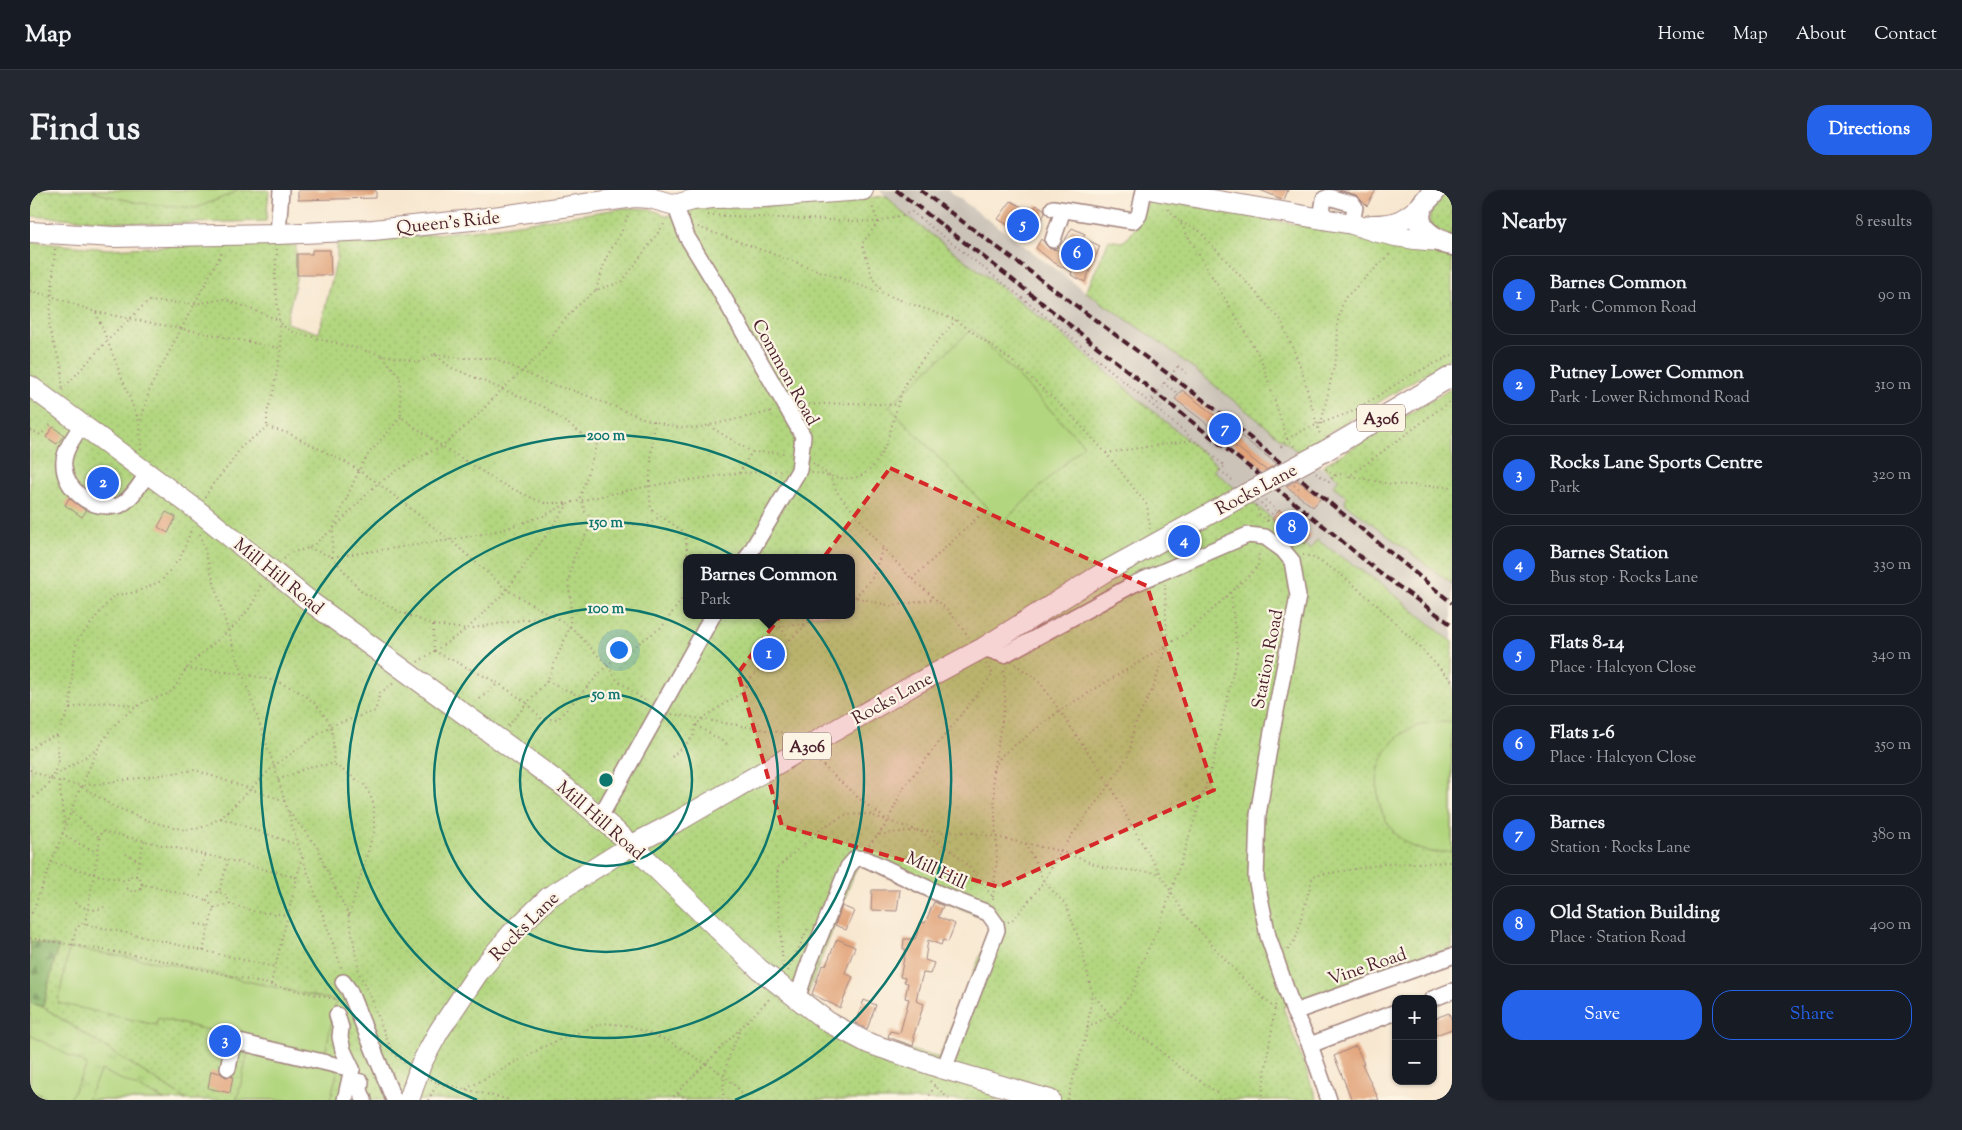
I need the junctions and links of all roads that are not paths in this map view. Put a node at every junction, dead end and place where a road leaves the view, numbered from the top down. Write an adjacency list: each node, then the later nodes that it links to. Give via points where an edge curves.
1 (281, 190): 12 (street)
2 (1144, 190): 13 (street, via 1139,215 1129,222 1058,209)
3 (1154, 190): 9 (main road)
4 (866, 194): 8 (main road, via 841,192 693,200)
5 (1321, 194): 9 (street); 10 (street, via 1352,204 1355,207)
6 (645, 195): 8 (main road, Queen's Ride); 12 (main road, Queen's Ride, via 430,225)
7 (1429, 197): 10 (main road, via 1406,219 1393,224); 14 (highway, via 1419,214 1420,224)
8 (673, 216): 19 (street, Common Road, via 803,436 799,470)
9 (1321, 219): 10 (main road)
10 (1352, 224): 14 (main road, via 1372,231)
11 (30, 232): 12 (main road, Queen's Ride, via 114,237)
12 (278, 234)
13 (1053, 240)
14 (1445, 243)
15 (1452, 376): 21 (main road, Rocks Lane / A306, bridge, via 1252,496 1106,571)
16 (30, 386): 17 (main road, Mill Hill Road)
17 (82, 425): 18 (main road, Mill Hill Road); 18 (street, via 68,446 64,466 69,483 78,494 90,502 120,506 132,494)
18 (145, 471): 22 (main road, Mill Hill Road, via 319,608 499,737)
19 (749, 554)
20 (711, 619): 22 (street)
21 (980, 649): 23 (main road, Rocks Lane / A306); 29 (street, Station Road, via 1004,656 1134,584 1248,535 1262,537 1283,550 1292,561 1298,596 1258,815 1256,878 1268,936)
22 (600, 817): 23 (main road, Mill Hill Road)
23 (632, 845): 28 (main road, Mill Hill Road, via 715,927); 40 (main road, Rocks Lane / A306, via 549,897 511,934 478,974 439,1031)
24 (1452, 956): 29 (street, Vine Road)
25 (343, 982): 36 (street)
26 (1452, 991): 27 (street)
27 (1437, 997)
28 (797, 999): 34 (main road, Mill Hill Road, via 828,1022 868,1043); 34 (street, Mill Hill, via 848,867 856,858 866,858 988,913 995,924)
29 (1294, 1012): 32 (street, Station Road)
30 (1392, 1014): 32 (street)
31 (337, 1015): 35 (street, via 343,1050)
32 (1310, 1045): 42 (street, Station Road)
33 (228, 1068): 35 (street, via 234,1044 239,1042)
34 (944, 1069): 41 (main road, Mill Hill Road)
35 (354, 1077): 36 (street); 37 (street); 38 (street)
36 (386, 1080): 39 (street)
37 (345, 1100)
38 (364, 1100)
39 (394, 1100)
40 (409, 1100)
41 (1050, 1100)
42 (1329, 1100)

